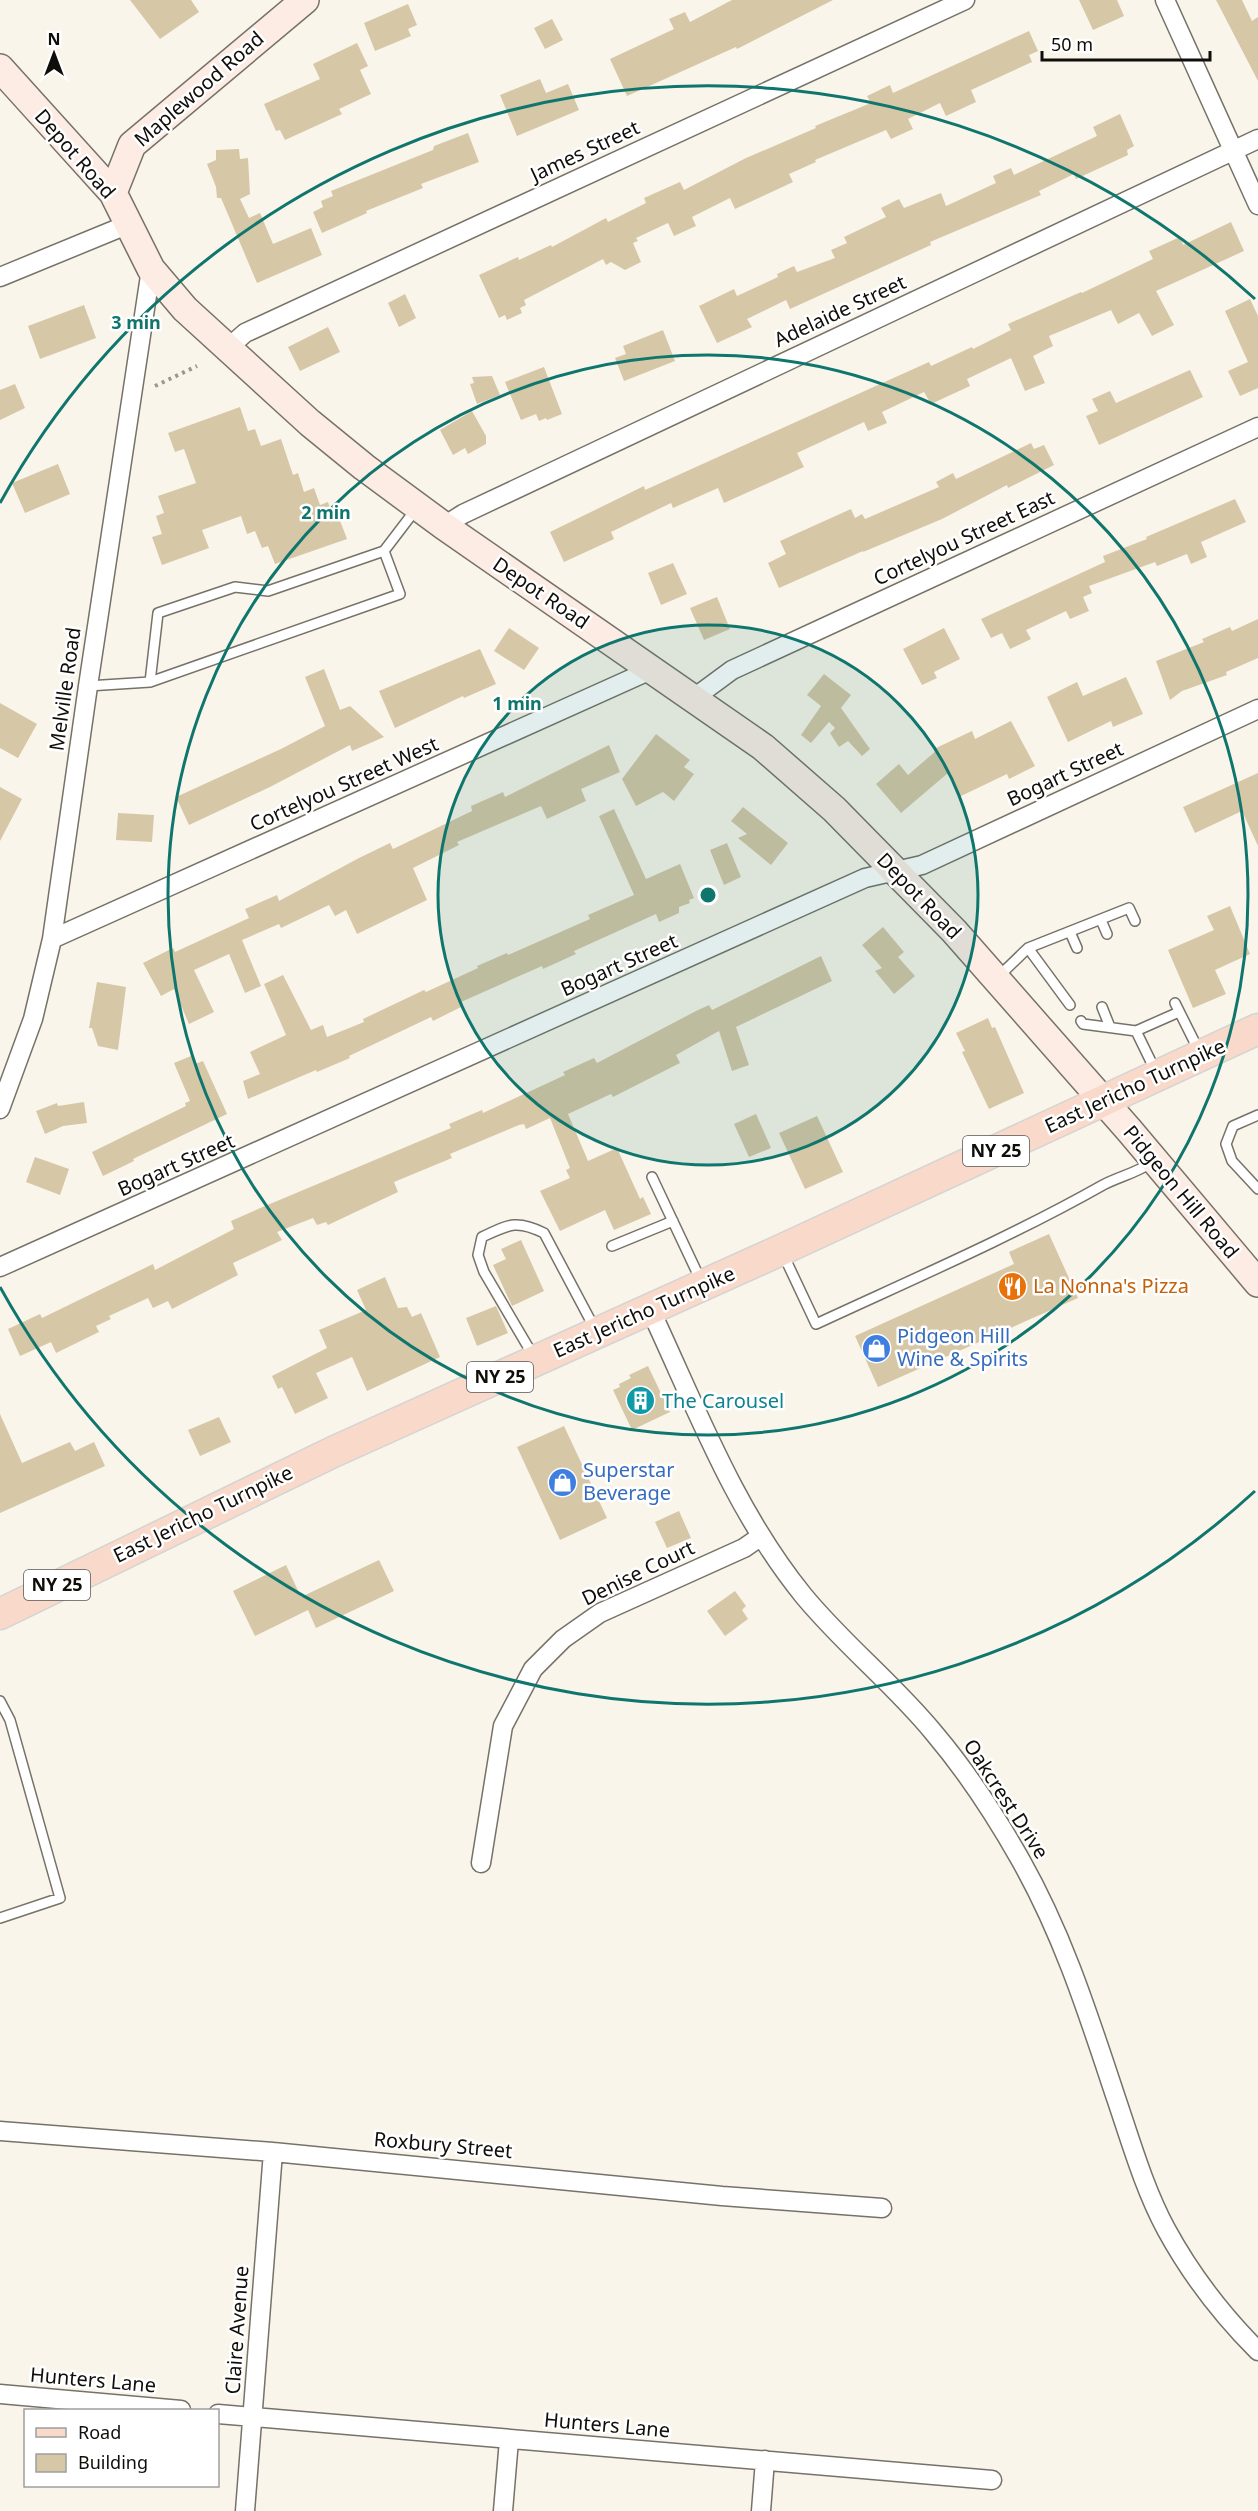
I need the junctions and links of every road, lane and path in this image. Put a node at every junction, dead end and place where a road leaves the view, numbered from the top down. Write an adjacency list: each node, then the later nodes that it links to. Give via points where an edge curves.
1 (305, 0): 7 (street, Maplewood Road, via 132,144)
2 (964, 0): 12 (street, James Street, via 245,333)
3 (1165, 0): 6 (street)
4 (0, 68): 7 (street, Depot Road)
5 (1258, 139): 6 (street, Adelaide Street)
6 (1232, 151): 8 (street); 17 (street, Adelaide Street)
7 (113, 193): 9 (street, Depot Road)
8 (1258, 206)
9 (129, 224): 10 (street, Depot Road); 11 (street)
10 (151, 269): 12 (street, Depot Road, via 184,309); 21 (street, Melville Road)
11 (0, 277)
12 (228, 348): 16 (street, Depot Road, via 310,423)
13 (197, 366): 14 (path)
14 (155, 386)
15 (1258, 427): 22 (street, Cortelyou Street East, via 732,670)
16 (418, 507): 17 (street, Depot Road); 18 (lane)
17 (444, 526): 19 (street, Depot Road)
18 (384, 551): 20 (lane, via 268,591 235,587 158,613); 20 (lane, via 400,594)
19 (653, 669): 22 (street, Depot Road); 29 (street, Cortelyou Street West)
20 (150, 682): 21 (lane)
21 (88, 686): 29 (street, Melville Road)
22 (694, 698): 24 (street, Depot Road, via 763,747 834,809)
23 (1258, 709): 24 (street, Bogart Street, via 922,865)
24 (895, 872): 32 (street, Depot Road); 50 (street, Bogart Street, via 865,878)
25 (1101, 920): 26 (lane, via 1129,908); 27 (lane); 28 (lane)
26 (1135, 921)
27 (1070, 932): 30 (lane); 31 (lane)
28 (1107, 934)
29 (52, 939): 42 (street, Melville Road, via 33,1019)
30 (1028, 948): 32 (lane); 33 (lane)
31 (1077, 948)
32 (995, 979): 41 (street, Depot Road)
33 (1070, 1005)
34 (1102, 1008): 36 (lane)
35 (1081, 1021): 36 (lane)
36 (1110, 1027): 38 (lane)
37 (1258, 1029): 39 (main road, East Jericho Turnpike / NY 25)
38 (1136, 1031): 39 (lane, via 1177,1007); 40 (lane)
39 (1201, 1055): 40 (main road, East Jericho Turnpike / NY 25)
40 (1158, 1075): 41 (main road, East Jericho Turnpike / NY 25)
41 (1103, 1101): 44 (street, Pidgeon Hill Road); 49 (main road, East Jericho Turnpike / NY 25)
42 (0, 1109)
43 (1258, 1115): 46 (lane, via 1233,1126 1226,1144 1232,1161)
44 (1154, 1161): 49 (lane, via 1062,1209 816,1324); 51 (street, Pidgeon Hill Road)
45 (652, 1177): 47 (lane)
46 (1258, 1188)
47 (673, 1221): 48 (lane); 52 (lane)
48 (612, 1246)
49 (781, 1250): 52 (main road, East Jericho Turnpike / NY 25)
50 (0, 1268)
51 (1258, 1283)
52 (703, 1285): 53 (main road, East Jericho Turnpike / NY 25)
53 (650, 1309): 54 (main road, East Jericho Turnpike / NY 25); 56 (street, Oakcrest Drive, via 730,1483)
54 (597, 1333): 55 (main road, East Jericho Turnpike / NY 25); 55 (lane, via 544,1233 511,1224 482,1237 478,1255 484,1272)
55 (536, 1361): 57 (main road, East Jericho Turnpike / NY 25, via 333,1452)
56 (760, 1538): 59 (street, Denise Court, via 600,1613 563,1639 533,1669 503,1726); 64 (street, Oakcrest Drive, via 804,1596 933,1731 972,1781 1018,1856 1049,1911 1077,1981 1141,2174 1166,2229 1203,2289)
57 (0, 1614)
58 (0, 1701): 60 (lane, via 10,1720 60,1898)
59 (481, 1863)
60 (0, 1917)
61 (0, 2131): 62 (street, Roxbury Street)
62 (273, 2152): 63 (street, Roxbury Street); 68 (street, Claire Avenue)
63 (882, 2208)
64 (1258, 2351)
65 (0, 2394): 66 (street, Hunters Lane)
66 (170, 2409)
67 (219, 2414): 68 (street, Hunters Lane)
68 (253, 2417): 69 (street, Hunters Lane); 72 (street, Claire Avenue)
69 (509, 2440): 70 (street, Hunters Lane); 73 (street)
70 (765, 2460): 71 (street, Hunters Lane); 74 (street)
71 (992, 2480)
72 (245, 2511)
73 (503, 2511)
74 (761, 2511)

